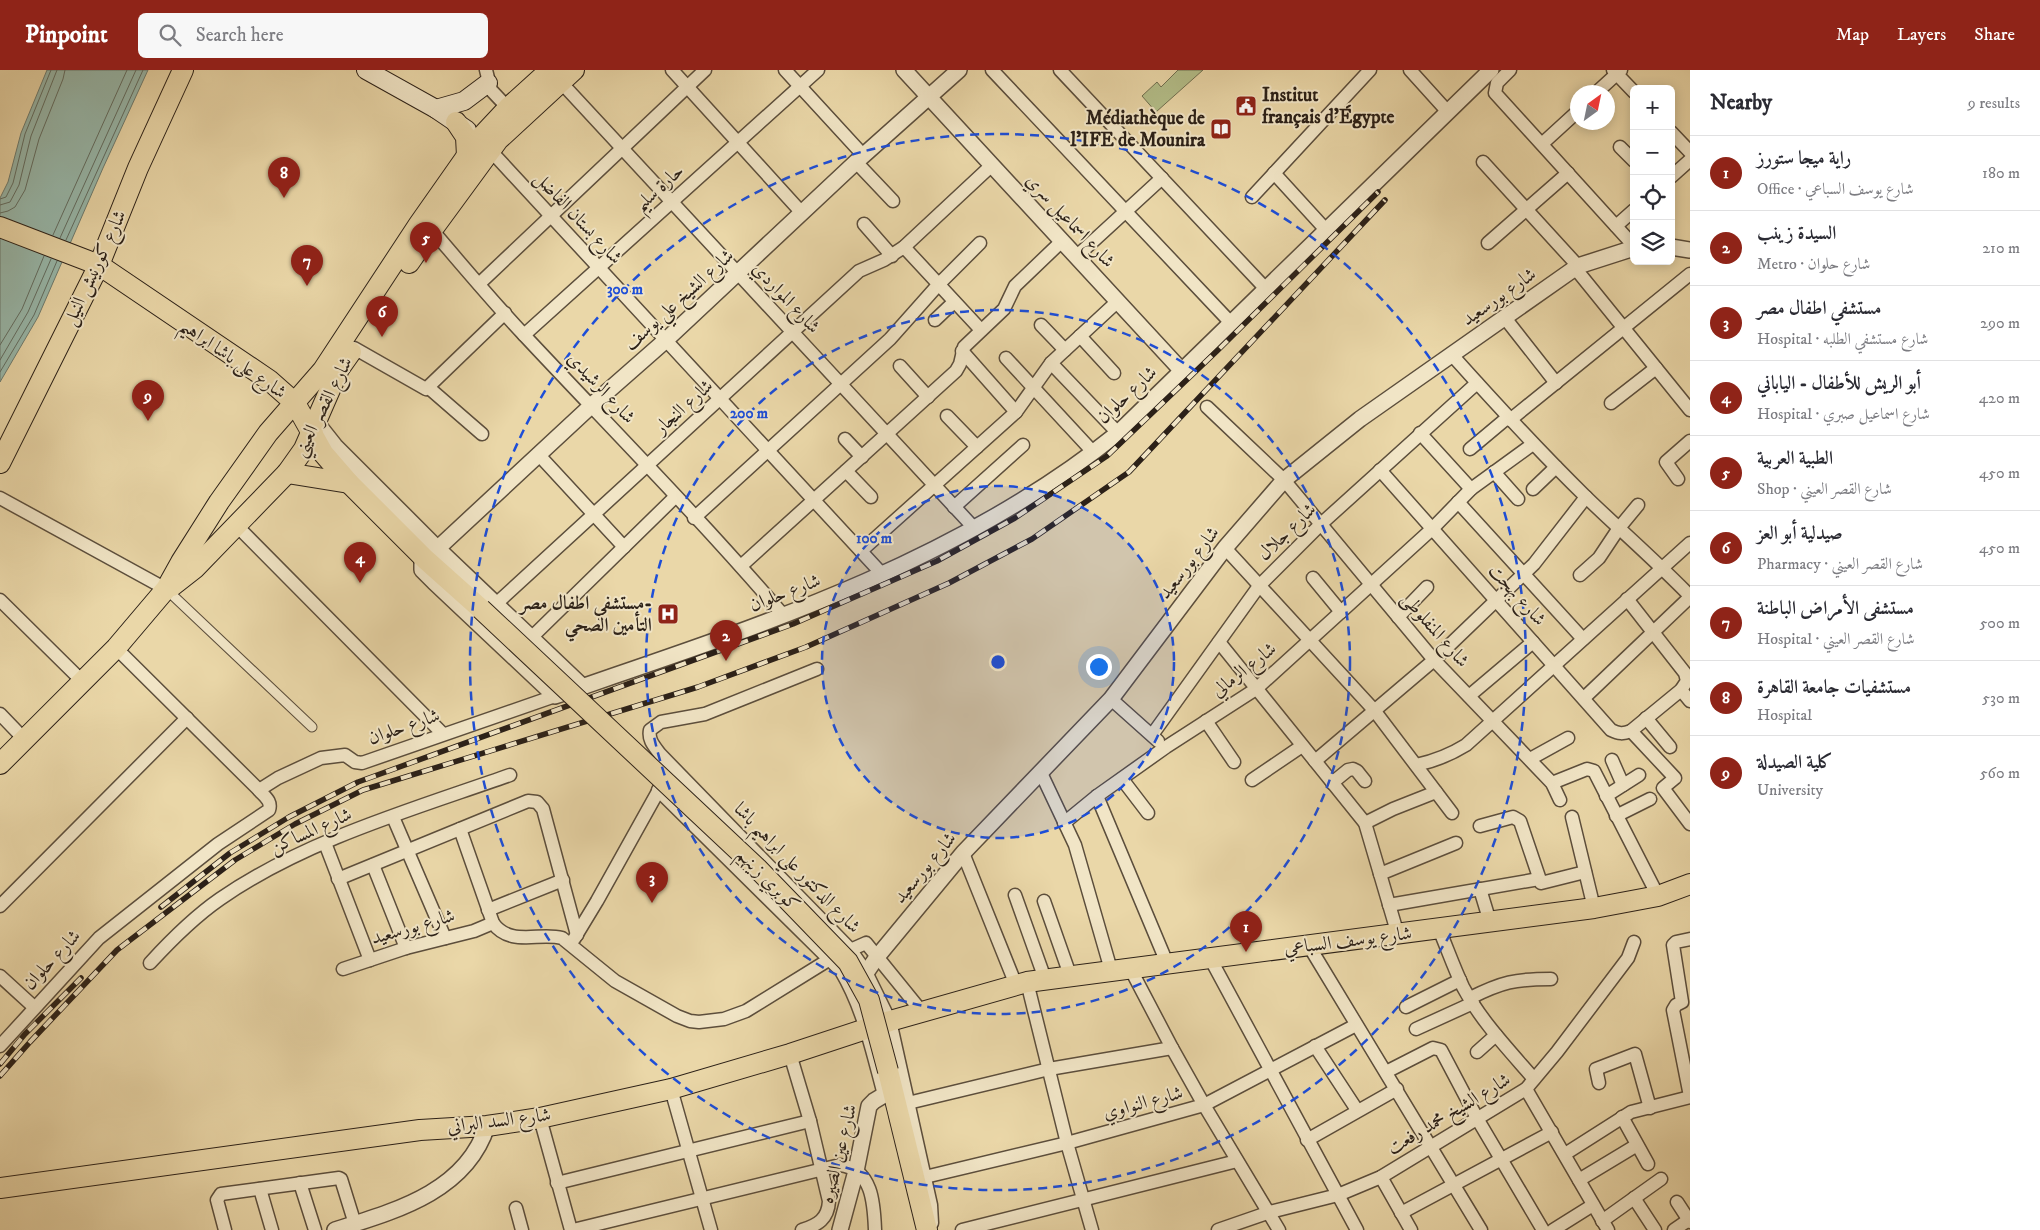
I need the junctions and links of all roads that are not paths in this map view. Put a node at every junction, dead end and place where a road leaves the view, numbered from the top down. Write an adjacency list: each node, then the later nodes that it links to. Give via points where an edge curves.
1 (183, 70): 67 (main road, شارع كورنيش النيل)
2 (366, 70): 24 (main road)
3 (672, 70): 19 (street)
4 (705, 70): 19 (street)
5 (785, 70): 20 (street)
6 (818, 70): 20 (street, حارة سليم)
7 (904, 70): 22 (street, شارع اسماعيل سري)
8 (959, 70): 22 (street, شارع الشيخ علي يوسف)
9 (992, 70): 48 (street)
10 (1060, 70): 43 (street)
11 (1370, 70): 40 (street)
12 (1410, 70): 25 (street)
13 (1491, 70): 25 (street, شارع حلوان)
14 (1510, 70): 30 (street, via 1497,83 1495,93)
15 (1617, 71): 18 (street); 21 (street)
16 (559, 73): 23 (main road, شارع القصر العيني); 32 (main road, شارع القصر العيني, via 510,128); 33 (street, شارع المواردي)
17 (487, 76): 23 (street, via 496,97); 24 (main road, via 464,101)
18 (1604, 85)
19 (687, 86): 29 (street); 33 (street)
20 (800, 86): 29 (street, حارة سليم); 36 (street)
21 (1630, 87)
22 (930, 98): 36 (street, شارع الشيخ علي يوسف); 39 (street, شارع اسماعيل سري)
23 (508, 108): 32 (main road, شارع القصر العيني)
24 (436, 109): 27 (main road)
25 (1448, 111): 56 (street, شارع حلوان)
26 (1570, 119): 30 (street)
27 (456, 122): 32 (main road)
28 (1675, 136): 34 (street)
29 (738, 142): 45 (street, حارة سليم); 49 (street)
30 (1543, 144): 41 (street)
31 (1620, 147): 35 (street)
32 (478, 149): 51 (street, شارع بستان الفاضل); 55 (main road, شارع القصر العيني); 105 (main road, شارع القصر العيني, via 419,224 323,370)
33 (624, 149): 45 (street, شارع المواردي); 51 (street)
34 (1690, 152)
35 (1630, 157)
36 (860, 159): 46 (street); 49 (street, شارع الشيخ علي يوسف)
37 (1690, 160): 42 (street)
38 (1483, 162): 47 (street)
39 (992, 165): 57 (street, شارع اسماعيل سري); 61 (street, شارع النجار)
40 (1274, 173): 44 (street); 56 (street)
41 (1568, 173): 47 (street); 53 (street)
42 (1673, 175)
43 (1162, 178): 48 (street); 74 (street)
44 (1252, 196)
45 (672, 202): 69 (street, حارة سليم); 70 (street, شارع المواردي)
46 (893, 202)
47 (1526, 210): 60 (street); 68 (street)
48 (1125, 212): 66 (street); 80 (street)
49 (802, 213): 70 (street, شارع الشيخ علي يوسف)
50 (1630, 214): 53 (street)
51 (551, 217): 69 (street, شارع بستان الفاضل); 72 (street)
52 (864, 224): 65 (street)
53 (1616, 226): 58 (street)
54 (0, 227): 67 (main road, شارع على باشا ابراهيم)
55 (432, 230): 72 (street, شارع الرشيدي); 88 (main road, شارع القصر العيني)
56 (1326, 230): 74 (street, شارع حلوان)
57 (1062, 241): 66 (street, شارع اسماعيل سري); 83 (street, via 1014,286 1004,309)
58 (1630, 242)
59 (980, 243): 73 (street)
60 (1488, 243)
61 (904, 247): 65 (street, شارع النجار); 73 (street)
62 (1630, 248): 68 (street, شارع بورسعيد)
63 (1675, 248): 64 (street)
64 (1690, 250)
65 (892, 256): 84 (street, شارع النجار, via 859,271)
66 (1077, 256): 75 (street, شارع اسماعيل سري)
67 (98, 265): 105 (main road, شارع على باشا ابراهيم, via 269,380); 128 (main road, شارع كورنيش النيل)
68 (1577, 267): 78 (street, شارع بورسعيد); 82 (street)
69 (599, 268): 85 (street, حارة سليم); 87 (street, شارع بستان الفاضل)
70 (738, 273): 84 (street, شارع المواردي); 87 (street, شارع الشيخ علي يوسف)
71 (1690, 274): 82 (street)
72 (479, 284): 77 (street, شارع الرشيدي)
73 (938, 285): 76 (street); 100 (street, via 890,339)
74 (1266, 289): 80 (street, شارع حلوان)
75 (1118, 301): 86 (street); 96 (street, شارع اسماعيل سري)
76 (954, 302): 79 (street); 83 (street)
77 (505, 313): 85 (street, شارع الرشيدي); 101 (street)
78 (1505, 318): 91 (street, شارع بورسعيد); 99 (street)
79 (935, 320)
80 (1230, 323): 96 (street, شارع حلوان)
81 (1041, 325): 89 (street)
82 (1624, 328): 95 (street); 99 (street)
83 (981, 330): 90 (street)
84 (793, 332): 100 (street, شارع المواردي); 104 (street, شارع النجار)
85 (524, 335): 107 (street, شارع الرشيدي)
86 (1080, 336): 89 (street); 97 (street)
87 (666, 340): 104 (street, شارع بستان الفاضل); 107 (street, شارع الشيخ علي يوسف)
88 (354, 348): 101 (street); 113 (main road, شارع القصر العيني, via 339,369)
89 (1065, 350): 93 (street)
90 (962, 351): 103 (street, via 958,368); 110 (street)
91 (1452, 354): 98 (street); 136 (street, شارع بورسعيد, via 1360,419)
92 (1006, 358): 102 (street)
93 (1052, 363): 102 (street); 114 (street)
94 (900, 366): 103 (street)
95 (1656, 368): 106 (street); 108 (street)
96 (1182, 371): 114 (street, شارع حلوان)
97 (1114, 373)
98 (1477, 383): 112 (street); 115 (street, شارع جلال)
99 (1556, 383): 112 (street)
100 (841, 385): 117 (street, شارع المواردي); 124 (street)
101 (429, 388): 116 (street)
102 (1034, 388): 110 (street); 125 (street)
103 (928, 397): 117 (street)
104 (720, 399): 124 (street, شارع بستان الفاضل); 129 (street, شارع النجار)
105 (295, 403): 113 (main road, شارع على باشا ابراهيم); 171 (main road, شارع القصر العيني, via 268,433 219,502)
106 (1611, 403)
107 (592, 404): 126 (street, شارع الشيخ علي يوسف); 129 (street, شارع الرشيدي)
108 (1688, 405)
109 (1207, 407): 136 (street, شارع المنفلوطى)
110 (1016, 412): 122 (street)
111 (947, 416): 122 (street)
112 (1509, 419): 120 (street); 123 (street)
113 (313, 428): 134 (main road, شارع القصر العيني, via 304,449); 137 (main road, شارع على باشا ابراهيم, via 323,453); 161 (street, شارع على باشا ابراهيم, via 334,446)
114 (1118, 433): 125 (street, شارع حلوان)
115 (1420, 433): 131 (street, شارع جلال); 140 (street)
116 (482, 434)
117 (887, 434): 127 (street); 138 (street, شارع المواردي)
118 (845, 439): 127 (street)
119 (1690, 441): 135 (street, via 1666,462)
120 (1533, 444): 130 (street); 133 (street, شارع الرمالي)
121 (1022, 445): 149 (street)
122 (977, 447): 138 (street)
123 (1470, 449)
124 (769, 451): 146 (street, شارع بستان الفاضل); 151 (street)
125 (1093, 452): 155 (street, شارع حلوان, via 1052,482)
126 (538, 454): 150 (street); 161 (street, شارع الشيخ علي يوسف)
127 (862, 457): 132 (street)
128 (0, 463)
129 (647, 466): 141 (street, شارع الرشيدي); 150 (street, شارع النجار)
130 (1556, 467): 139 (street); 143 (street)
131 (1380, 470): 152 (street, شارع جلال); 156 (street, شارع بهجت)
132 (846, 471): 142 (street); 146 (street)
133 (1494, 472): 140 (street, شارع الرمالي); 145 (street)
134 (287, 473): 137 (main road); 153 (main road, شارع القصر العيني)
135 (1678, 479)
136 (1284, 480): 152 (street, شارع المنفلوطى); 159 (street, شارع بورسعيد)
137 (349, 483): 161 (main road, شارع على باشا ابراهيم)
138 (934, 486): 149 (street, شارع المواردي); 160 (street)
139 (1533, 488)
140 (1471, 489): 147 (street, شارع الرمالي)
141 (675, 497): 151 (street, شارع الرشيدي); 158 (street)
142 (871, 497)
143 (1586, 497): 154 (street); 164 (street, via 1541,556)
144 (0, 498): 171 (street)
145 (1518, 499)
146 (814, 500): 160 (street, شارع بستان الفاضل); 162 (street)
147 (1458, 502): 156 (street, شارع الرمالي); 164 (street)
148 (1638, 505): 154 (street)
149 (954, 507): 155 (street, شارع المواردي)
150 (594, 514): 158 (street); 175 (street, شارع النجار)
151 (694, 518): 162 (street, شارع الرشيدي)
152 (1321, 524): 168 (street, شارع المنفلوطى); 169 (street, شارع جلال)
153 (237, 526): 171 (main road, شارع القصر العيني, via 186,576); 207 (street)
154 (1619, 528): 163 (street); 166 (street, via 1599,558)
155 (975, 529): 165 (street, شارع حلوان)
156 (1432, 529): 168 (street, شارع الرمالي); 173 (street, شارع بهجت)
157 (1690, 542): 163 (street)
158 (624, 546): 181 (street)
159 (1224, 548): 169 (street); 197 (street, شارع بورسعيد)
160 (861, 551): 165 (street, شارع بستان الفاضل)
161 (431, 553): 175 (main road, شارع على باشا ابراهيم); 194 (street, شارع على باشا ابراهيم, via 421,566 422,570)
162 (742, 566): 178 (street, شارع الرشيدي)
163 (1662, 568): 172 (street); 174 (street)
164 (1523, 573): 173 (street); 182 (street)
165 (883, 575): 178 (street, شارع حلوان)
166 (1580, 575)
167 (1313, 578): 177 (street)
168 (1371, 584): 177 (street, شارع الرمالي); 179 (street, شارع المنفلوطى)
169 (1259, 586): 183 (street); 184 (street, شارع جلال)
170 (1427, 587): 179 (street)
171 (166, 589): 186 (main road, شارع القصر العيني); 205 (street)
172 (1690, 597): 180 (street)
173 (1495, 599): 185 (street, شارع بهجت); 187 (street)
174 (1627, 600): 180 (street); 182 (street)
175 (489, 606): 181 (street, شارع على باشا ابراهيم); 369 (main road, كوبري زينهم, bridge, via 757,868 848,962 869,1000)
176 (3, 608): 190 (street)
177 (1341, 612): 183 (street, شارع الرمالي)
178 (784, 616): 191 (street, شارع حلوان)
179 (1398, 617): 187 (street, شارع المنفلوطى)
180 (1653, 632): 193 (street, via 1687,677); 196 (street)
181 (532, 637): 191 (street, شارع على باشا ابراهيم)
182 (1583, 639): 188 (street)
183 (1309, 640): 192 (street, شارع الرمالي); 199 (street)
184 (1219, 642): 192 (street); 208 (street, شارع جلال)
185 (1533, 642): 188 (street, شارع بهجت); 195 (street)
186 (116, 648): 190 (main road, شارع القصر العيني); 201 (street)
187 (1434, 660): 195 (street, شارع المنفلوطى); 199 (street)
188 (1554, 665): 196 (street, شارع بهجت); 204 (street)
189 (817, 669): 214 (street, via 705,714 661,722 650,730 649,736)
190 (82, 681): 210 (main road, شارع القصر العيني)
191 (583, 687): 194 (street, شارع حلوان)
192 (1256, 689): 203 (street, شارع الرمالي); 211 (street)
193 (1681, 690): 198 (street); 202 (street)
194 (555, 696): 207 (street, شارع حلوان)
195 (1469, 696): 204 (street, شارع المنفلوطى)
196 (1584, 698): 206 (street, شارع بهجت, via 1611,730 1624,734)
197 (1111, 699): 208 (street); 221 (street, شارع بورسعيد)
198 (1690, 701)
199 (1374, 710): 217 (street); 220 (street)
200 (0, 714): 210 (street)
201 (187, 718): 230 (street); 263 (street)
202 (1646, 718): 206 (street); 212 (street)
203 (1206, 721): 213 (street, شارع الرمالي); 218 (street)
204 (1493, 721): 215 (street, شارع المنفلوطى); 220 (street, via 1466,745)
205 (312, 727)
206 (1631, 731): 244 (street, via 1675,778 1663,788)
207 (443, 734): 230 (street, شارع حلوان, via 362,763 354,762 345,755 321,758)
208 (1152, 735): 213 (street)
209 (1568, 738): 215 (street)
210 (25, 740): 219 (main road, شارع القصر العيني)
211 (1302, 746): 217 (street); 225 (street)
212 (1670, 746)
213 (1166, 747): 224 (street, شارع الرمالي)
214 (660, 754): 231 (street, via 655,765 661,780); 276 (street, شارع الدكتور علي ابراهيم باشا)
215 (1530, 759): 228 (street, شارع المنفلوطى)
216 (1612, 760): 229 (street)
217 (1315, 761): 226 (street)
218 (1234, 762)
219 (0, 764)
220 (1416, 765): 232 (street)
221 (1041, 772): 242 (street); 250 (street, شارع بورسعيد)
222 (510, 775): 240 (street, شارع المساكن)
223 (1639, 775): 229 (street)
224 (1122, 779): 233 (street, شارع الرمالي); 237 (street)
225 (1252, 780)
226 (1332, 782): 227 (street, via 1352,769); 243 (street)
227 (1365, 782)
228 (1552, 783): 234 (street, via 1591,769); 236 (street, شارع المنفلوطى)
229 (1624, 785): 234 (street)
230 (259, 790): 294 (street, شارع حلوان, via 269,801 269,810 218,844 100,938)
231 (658, 790): 271 (street); 279 (street, شارع الدكتور علي ابراهيم باشا)
232 (1436, 792): 238 (street); 243 (street)
233 (1097, 796): 242 (street, شارع الرمالي); 282 (street)
234 (1606, 796): 239 (street)
235 (1650, 799): 239 (street)
236 (1560, 800)
237 (1148, 813)
238 (1452, 813)
239 (1616, 816): 260 (street)
240 (393, 817): 247 (street, شارع المساكن); 249 (street)
241 (1572, 817): 252 (street)
242 (1064, 823): 284 (street)
243 (1365, 823): 253 (street)
244 (1690, 824)
245 (1480, 826): 255 (street, via 1517,818)
246 (460, 829): 249 (street); 256 (street, via 528,802 537,802 543,809); 265 (street)
247 (325, 843): 254 (street); 281 (street, شارع المساكن, via 284,861 219,900 186,926)
248 (1456, 843): 253 (street)
249 (407, 851): 251 (street); 270 (street)
250 (963, 854): 277 (street, شارع بورسعيد); 290 (street)
251 (373, 865): 254 (street); 275 (street)
252 (1585, 872): 255 (street, via 1541,883); 264 (street)
253 (1380, 874): 262 (street)
254 (338, 879): 280 (street)
255 (1539, 879): 258 (street)
256 (563, 880): 265 (street); 271 (street)
257 (1690, 884): 260 (main road, شارع يوسف السباعي)
258 (1480, 889): 262 (street); 266 (street)
259 (1015, 895): 290 (street)
260 (1658, 896): 264 (main road, شارع يوسف السباعي)
261 (1044, 901): 286 (street)
262 (1389, 904): 269 (street)
263 (0, 906)
264 (1594, 908): 266 (main road, شارع يوسف السباعي)
265 (488, 910): 267 (street)
266 (1490, 922): 268 (main road, شارع يوسف السباعي)
267 (493, 923): 270 (street, شارع بورسعيد); 271 (street, via 501,932 515,937 552,935)
268 (1439, 929): 269 (main road, شارع يوسف السباعي); 289 (street)
269 (1398, 935): 274 (main road, شارع يوسف السباعي)
270 (445, 938): 275 (street, شارع بورسعيد)
271 (574, 939): 279 (street, via 594,965 615,981 677,1016 700,1022 724,1019 746,1011)
272 (1690, 940): 293 (street, via 1673,945)
273 (1634, 942): 311 (street, شارع الشيخ محمد رفعت, via 1628,958)
274 (1310, 946): 278 (main road, شارع يوسف السباعي); 298 (street)
275 (406, 948): 280 (street, شارع بورسعيد)
276 (850, 949): 277 (street, via 866,944); 279 (street); 285 (street, شارع الدكتور علي ابراهيم باشا)
277 (877, 957): 285 (street, شارع بورسعيد); 296 (street)
278 (1210, 958): 282 (main road, شارع يوسف السباعي); 308 (street)
279 (830, 959): 291 (street, شارع الدكتور علي ابراهيم باشا)
280 (370, 960): 283 (street, شارع بورسعيد)
281 (150, 963)
282 (1167, 963): 284 (main road, شارع يوسف السباعي)
283 (343, 969)
284 (1121, 969): 286 (main road, شارع يوسف السباعي); 304 (street)
285 (866, 972): 291 (street, شارع بورسعيد); 297 (street, شارع الدكتور علي ابراهيم باشا)
286 (1070, 975): 290 (main road, شارع يوسف السباعي)
287 (0, 976): 294 (street)
288 (1551, 978): 292 (street, via 1522,979 1495,985)
289 (1460, 980): 292 (street); 295 (street)
290 (1029, 982): 296 (main road, شارع يوسف السباعي); 307 (street)
291 (853, 992): 299 (street, شارع الدكتور علي ابراهيم باشا)
292 (1472, 1001): 300 (street); 301 (street)
293 (1686, 1001): 315 (street, via 1673,1010)
294 (34, 1007): 302 (street, شارع حلوان)
295 (1406, 1007)
296 (922, 1012): 297 (main road, شارع يوسف السباعي)
297 (890, 1022): 299 (main road, شارع السد البراني); 316 (street, شارع الدكتور علي ابراهيم باشا)
298 (1356, 1025): 303 (street, شارع النواوي); 309 (street)
299 (866, 1029): 306 (main road, شارع السد البراني); 314 (street, شارع الدكتور علي ابراهيم باشا)
300 (1416, 1029)
301 (1496, 1034): 305 (street); 311 (street)
302 (0, 1046)
303 (1315, 1046): 308 (street, شارع النواوي); 319 (street)
304 (1172, 1048): 307 (street); 317 (street)
305 (1477, 1052)
306 (790, 1054): 313 (main road, شارع السد البراني); 323 (street)
307 (1049, 1069): 316 (street); 327 (street)
308 (1269, 1070): 317 (street, شارع النواوي); 326 (street)
309 (1386, 1072): 312 (street); 322 (street, via 1439,1048)
310 (1599, 1083): 318 (street, via 1596,1070 1635,1054)
311 (1530, 1084): 322 (street, شارع الشيخ محمد رفعت); 325 (street)
312 (1396, 1088): 319 (street); 329 (street)
313 (671, 1089): 321 (main road, شارع السد البراني); 330 (street)
314 (884, 1095): 336 (street, شارع عين الصيره, via 869,1106); 369 (street, شارع الدكتور علي ابراهيم باشا, via 912,1208 918,1222)
315 (1690, 1097): 318 (street)
316 (908, 1103): 337 (street, شارع الدكتور علي ابراهيم باشا)
317 (1204, 1106): 327 (street, شارع النواوي); 333 (street)
318 (1650, 1108): 320 (street)
319 (1358, 1110): 326 (street)
320 (1622, 1117): 328 (street); 331 (street)
321 (540, 1118): 324 (main road, شارع السد البراني); 342 (street)
322 (1478, 1120): 329 (street, شارع الشيخ محمد رفعت); 332 (street)
323 (810, 1121): 330 (street); 335 (street)
324 (487, 1126): 344 (main road, شارع السد البراني, via 420,1130); 356 (street, via 468,1161 432,1193 399,1210)
325 (1552, 1132): 331 (street); 332 (street)
326 (1307, 1140): 346 (street)
327 (1067, 1143): 337 (street, شارع النواوي); 349 (street)
328 (1637, 1145): 334 (street); 340 (street)
329 (1431, 1147): 338 (street, شارع الشيخ محمد رفعت); 343 (street)
330 (687, 1150): 342 (street); 348 (street)
331 (1565, 1154): 340 (street)
332 (1501, 1159): 343 (street); 377 (street)
333 (1237, 1161): 349 (street); 353 (street)
334 (1648, 1164)
335 (822, 1169): 336 (street, via 840,1165); 348 (street); 366 (street, via 829,1208 822,1222)
336 (856, 1171): 367 (street, شارع عين الصيره); 368 (street, via 869,1184)
337 (925, 1177): 369 (street, شارع الدكتور علي ابراهيم باشا, via 932,1213)
338 (1381, 1177): 346 (street, شارع الشيخ محمد رفعت); 354 (street)
339 (1661, 1179): 347 (street)
340 (1579, 1180): 351 (street)
341 (300, 1183): 345 (street); 356 (street, via 341,1179); 361 (street)
342 (557, 1183): 364 (street)
343 (1454, 1185): 354 (street); 376 (street)
344 (0, 1188)
345 (260, 1189): 359 (street, via 218,1196 216,1200); 360 (street)
346 (1338, 1195): 353 (street, شارع الشيخ محمد رفعت); 374 (street)
347 (1634, 1198): 357 (street); 379 (street)
348 (701, 1199): 364 (street); 365 (street)
349 (1083, 1201): 358 (street); 371 (street)
350 (1677, 1202): 355 (street)
351 (1594, 1206): 357 (street); 378 (street)
352 (516, 1208): 363 (street)
353 (1270, 1212): 372 (street, شارع الشيخ محمد رفعت); 373 (street)
354 (1402, 1213): 375 (street)
355 (1690, 1220): 380 (street)
356 (355, 1224): 362 (street)
357 (1605, 1225)
358 (990, 1226): 370 (street)
359 (225, 1230)
360 (272, 1230)
361 (315, 1230)
362 (336, 1230)
363 (522, 1230)
364 (572, 1230)
365 (710, 1230)
366 (802, 1230)
367 (840, 1230)
368 (876, 1230)
369 (927, 1230)
370 (962, 1230)
371 (1092, 1230)
372 (1218, 1230)
373 (1279, 1230)
374 (1357, 1230)
375 (1411, 1230)
376 (1481, 1230)
377 (1543, 1230)
378 (1553, 1230)
379 (1655, 1230)
380 (1674, 1230)

